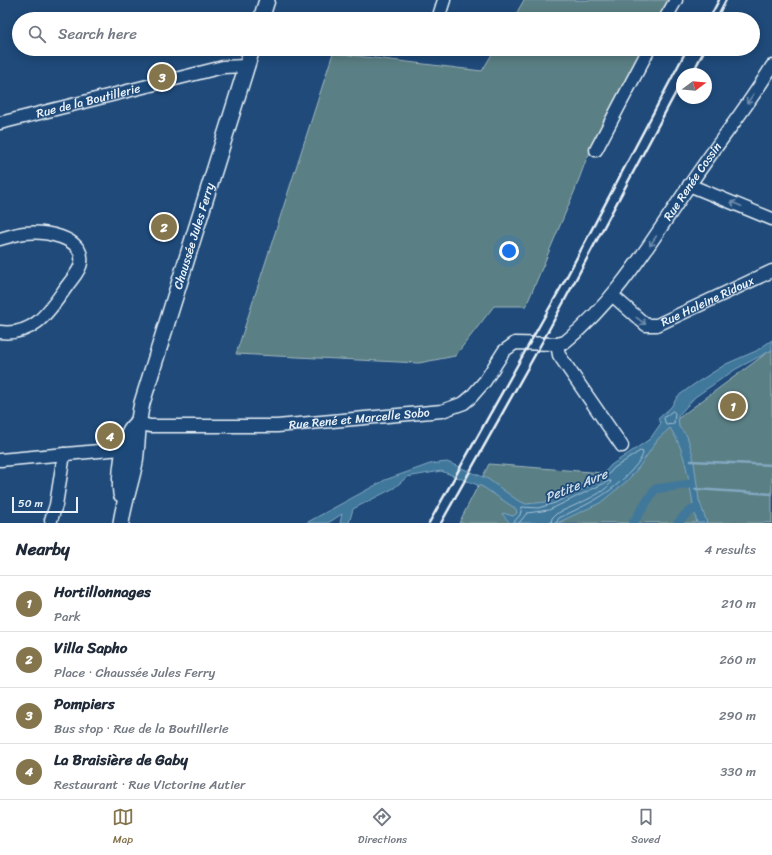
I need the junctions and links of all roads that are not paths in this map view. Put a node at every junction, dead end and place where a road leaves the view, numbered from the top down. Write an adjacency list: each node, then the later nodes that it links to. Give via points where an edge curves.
1 (267, 0): 4 (main road)
2 (676, 0): 6 (street)
3 (440, 1): 5 (street)
4 (263, 12)
5 (439, 12)
6 (669, 12)
7 (250, 56): 9 (main road, Chaussée Jules Ferry)
8 (645, 56): 12 (street)
9 (246, 66): 11 (street, Rue de la Boutillerie, via 223,67); 20 (main road, Chaussée Jules Ferry)
10 (772, 66): 13 (street, Rue Renée Cossin, one-way to 13)
11 (0, 122)
12 (596, 150)
13 (689, 185): 14 (street, one-way to 13); 17 (street, Rue Renée Cossin, one-way to 17, via 638,262)
14 (772, 219)
15 (0, 239): 18 (street, via 23,233 52,235 73,243 79,249 81,262 76,274 36,324 14,332)
16 (772, 270): 17 (street, Rue Haleine Ridoux, one-way to 16, via 646,325 657,324)
17 (612, 295): 19 (street, via 565,342)
18 (0, 332)
19 (554, 344): 20 (street, Rue René et Marcelle Sobo, via 520,342 509,347 472,397 464,403 442,411 277,426 150,426); 21 (street)
20 (138, 423): 22 (main road, Chaussée Jules Ferry, via 140,429)
21 (622, 446)
22 (130, 448): 23 (street); 26 (main road, Chaussée Jules Ferry, via 121,489)
23 (64, 454): 24 (street); 25 (street, via 56,505)
24 (0, 460)
25 (51, 520)
26 (121, 523)

